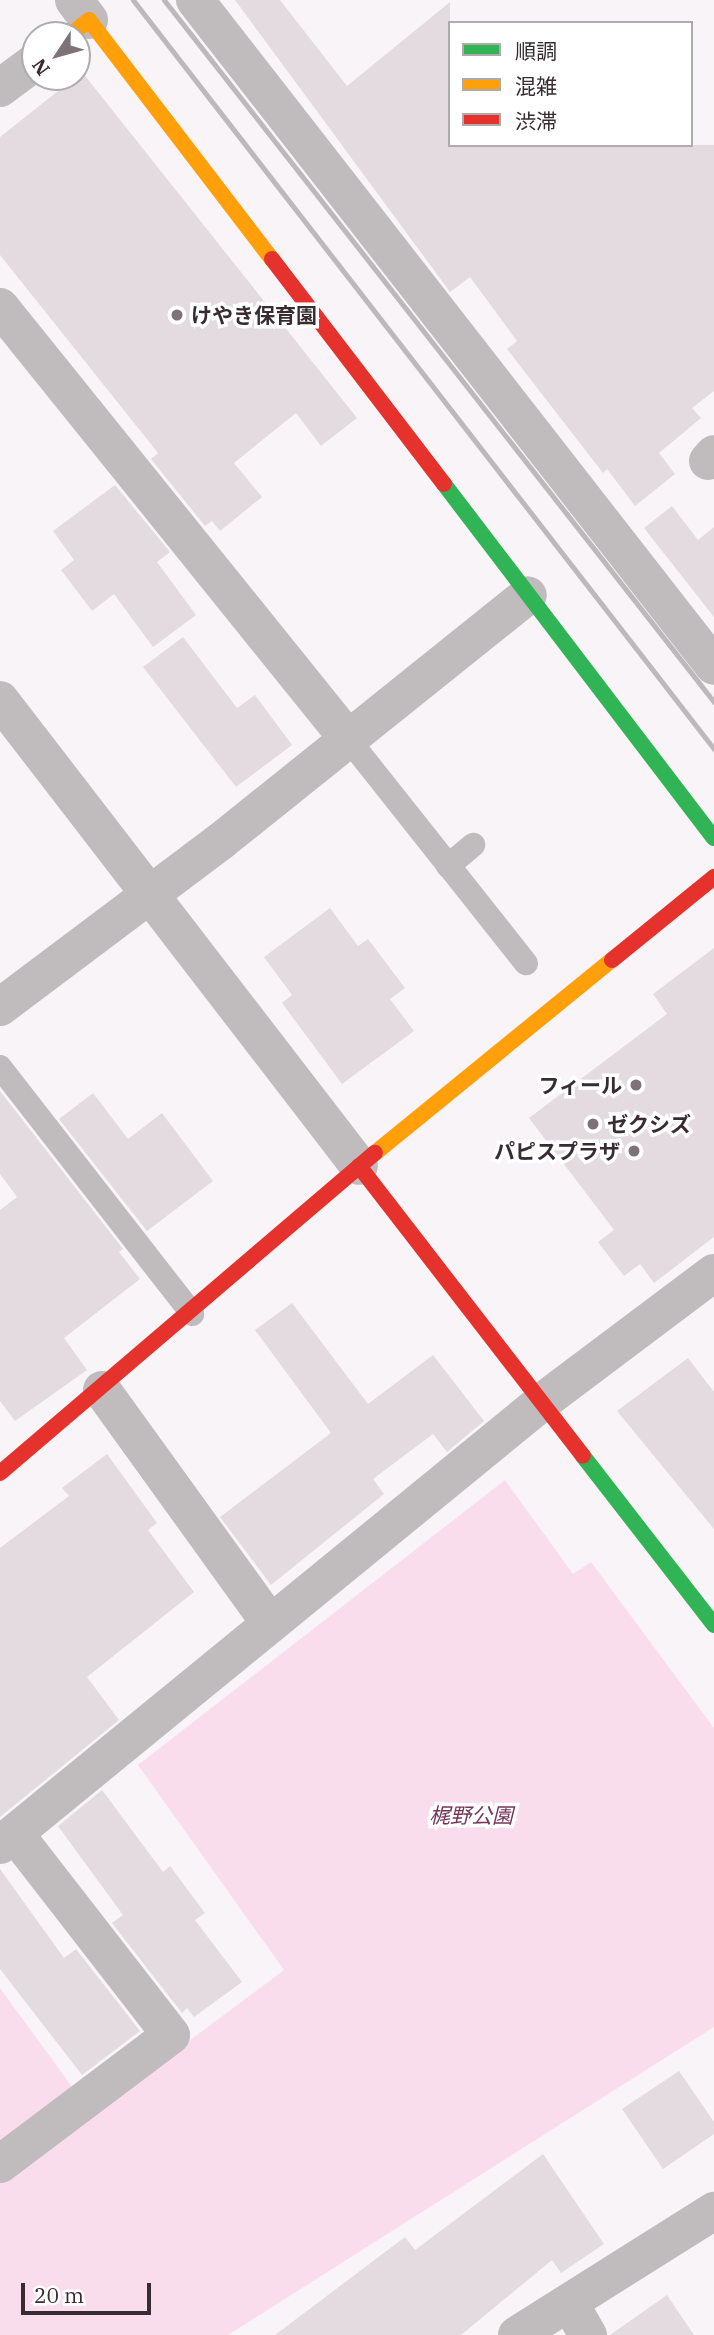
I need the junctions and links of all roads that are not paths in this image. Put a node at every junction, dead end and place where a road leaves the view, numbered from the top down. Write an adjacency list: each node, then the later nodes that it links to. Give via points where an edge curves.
1 (195, 0): 7 (street)
2 (78, 18): 6 (street)
3 (21, 72): 4 (street)
4 (0, 88)
5 (0, 307): 9 (street)
6 (528, 595): 9 (street); 10 (street)
7 (714, 666)
8 (0, 700): 14 (street)
9 (349, 740): 12 (lane); 14 (street)
10 (714, 838)
11 (473, 845): 12 (lane)
12 (448, 866): 15 (lane)
13 (714, 877): 18 (street)
14 (151, 894): 16 (street); 18 (street)
15 (526, 963)
16 (0, 1007)
17 (0, 1067): 20 (lane)
18 (359, 1166): 20 (street); 22 (street)
19 (714, 1273): 22 (street)
20 (192, 1314): 21 (street)
21 (102, 1390): 23 (street); 24 (street)
22 (542, 1402): 24 (street); 25 (street)
23 (0, 1473)
24 (270, 1623): 26 (street)
25 (714, 1625)
26 (7, 1840): 27 (street, via 171,2035)
27 (0, 2164)
28 (714, 2211): 29 (street)
29 (579, 2319): 30 (street)
30 (517, 2335)

